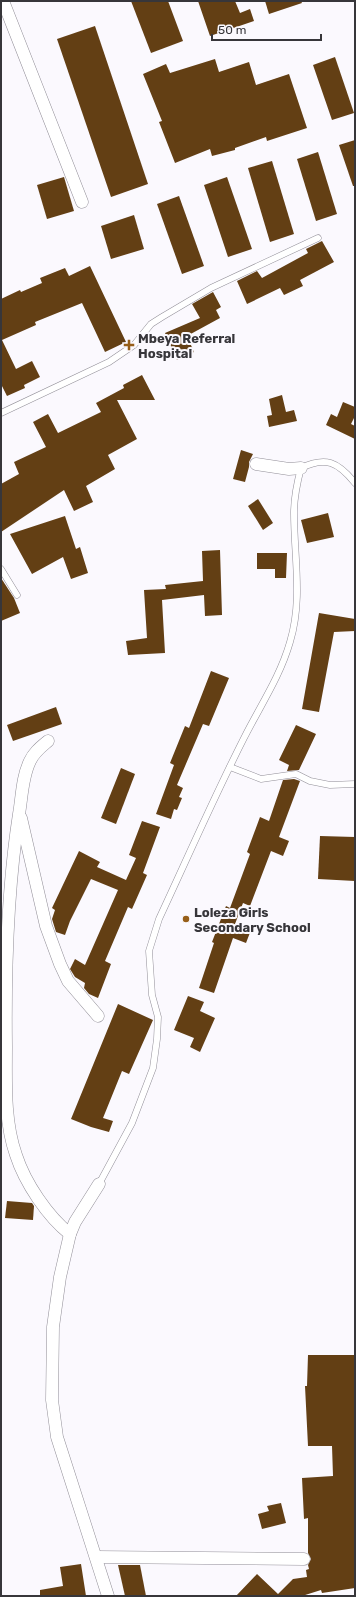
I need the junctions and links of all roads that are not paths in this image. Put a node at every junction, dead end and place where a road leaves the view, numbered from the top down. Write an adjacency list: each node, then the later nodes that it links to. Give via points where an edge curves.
1 (3, 1): 2 (street)
2 (82, 202)
3 (318, 238): 4 (lane, via 211,288 151,324 123,354)
4 (1, 413)
5 (256, 464): 6 (street, via 289,469)
6 (301, 468): 7 (lane, via 324,460 336,464); 11 (lane, via 296,486 294,512 297,609 290,642 268,694)
7 (355, 483)
8 (1, 569): 9 (lane)
9 (17, 595)
10 (48, 741): 13 (street, via 30,761)
11 (230, 767): 12 (lane, via 261,779 296,774 310,781 330,785); 15 (lane, via 159,919 150,951 152,995 158,1017 153,1068 132,1123)
12 (355, 784)
13 (19, 812): 14 (street, via 52,943 68,981); 16 (street, via 7,934 6,1093 11,1135 16,1156 39,1200)
14 (98, 1016)
15 (99, 1184): 16 (street)
16 (70, 1234): 17 (street, via 60,1277 53,1327 52,1400 57,1437)
17 (96, 1557): 18 (street); 19 (street)
18 (304, 1559)
19 (108, 1596)

